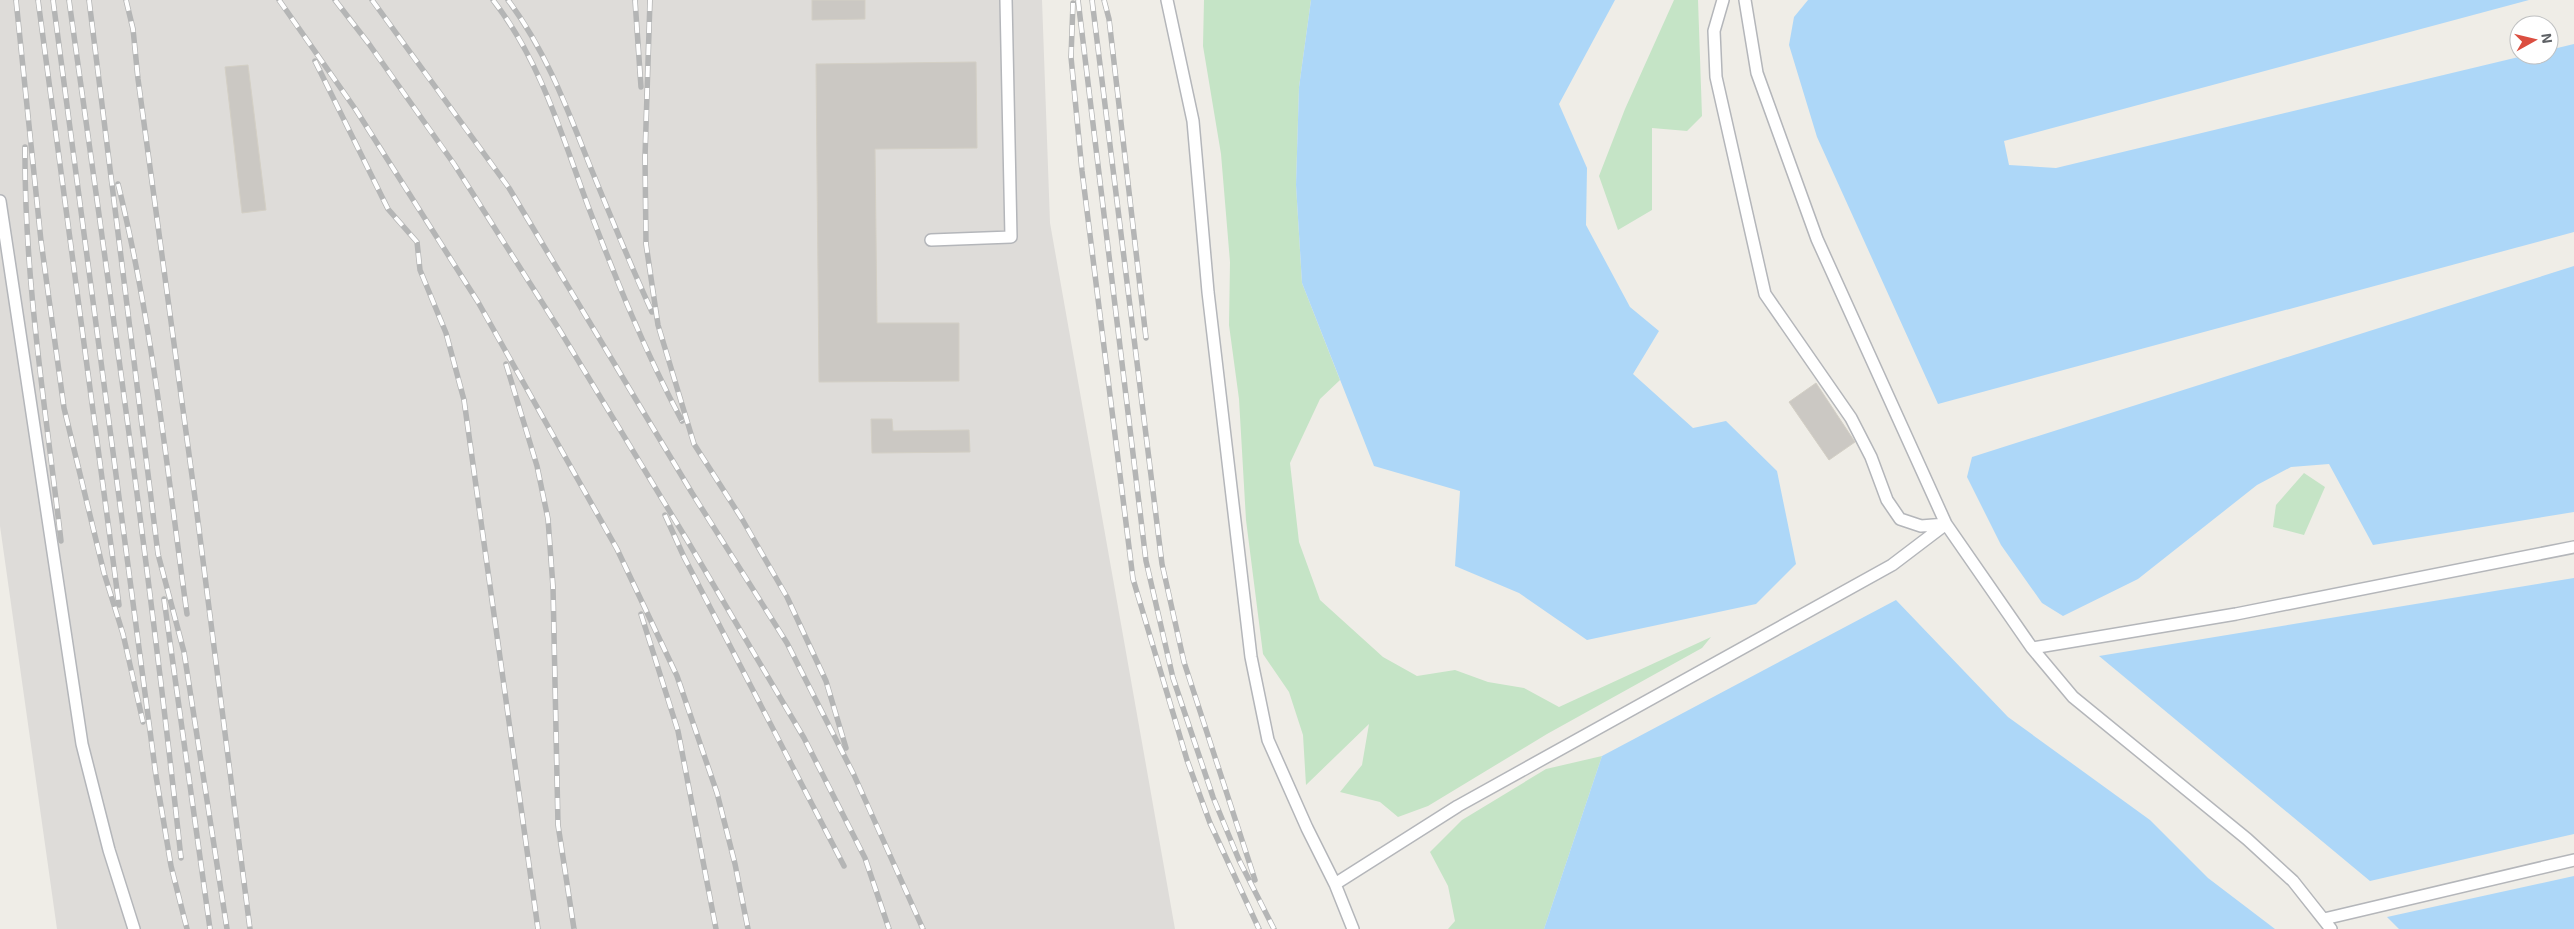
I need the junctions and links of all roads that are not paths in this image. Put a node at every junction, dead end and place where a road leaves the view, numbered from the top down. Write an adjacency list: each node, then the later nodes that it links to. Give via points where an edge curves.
1 (1006, 0): 6 (lane, via 1011,237)
2 (1167, 0): 11 (lane, via 1193,121 1208,292 1251,657 1268,740)
3 (1723, 0): 7 (lane, via 1714,31 1716,77 1765,294 1851,418 1871,457 1887,500 1900,519 1921,526)
4 (1745, 0): 7 (lane, via 1757,73 1817,239)
5 (0, 201): 13 (lane, via 82,744 109,850)
6 (931, 240)
7 (1946, 524): 9 (lane); 11 (lane, via 1892,565 1458,806)
8 (2574, 547): 9 (lane, via 2236,614)
9 (2032, 648): 12 (lane, via 2073,697 2247,839 2293,881)
10 (2574, 860): 12 (lane)
11 (1336, 884): 14 (lane)
12 (2324, 919): 15 (lane)
13 (134, 929)
14 (1353, 929)
15 (2331, 929)

